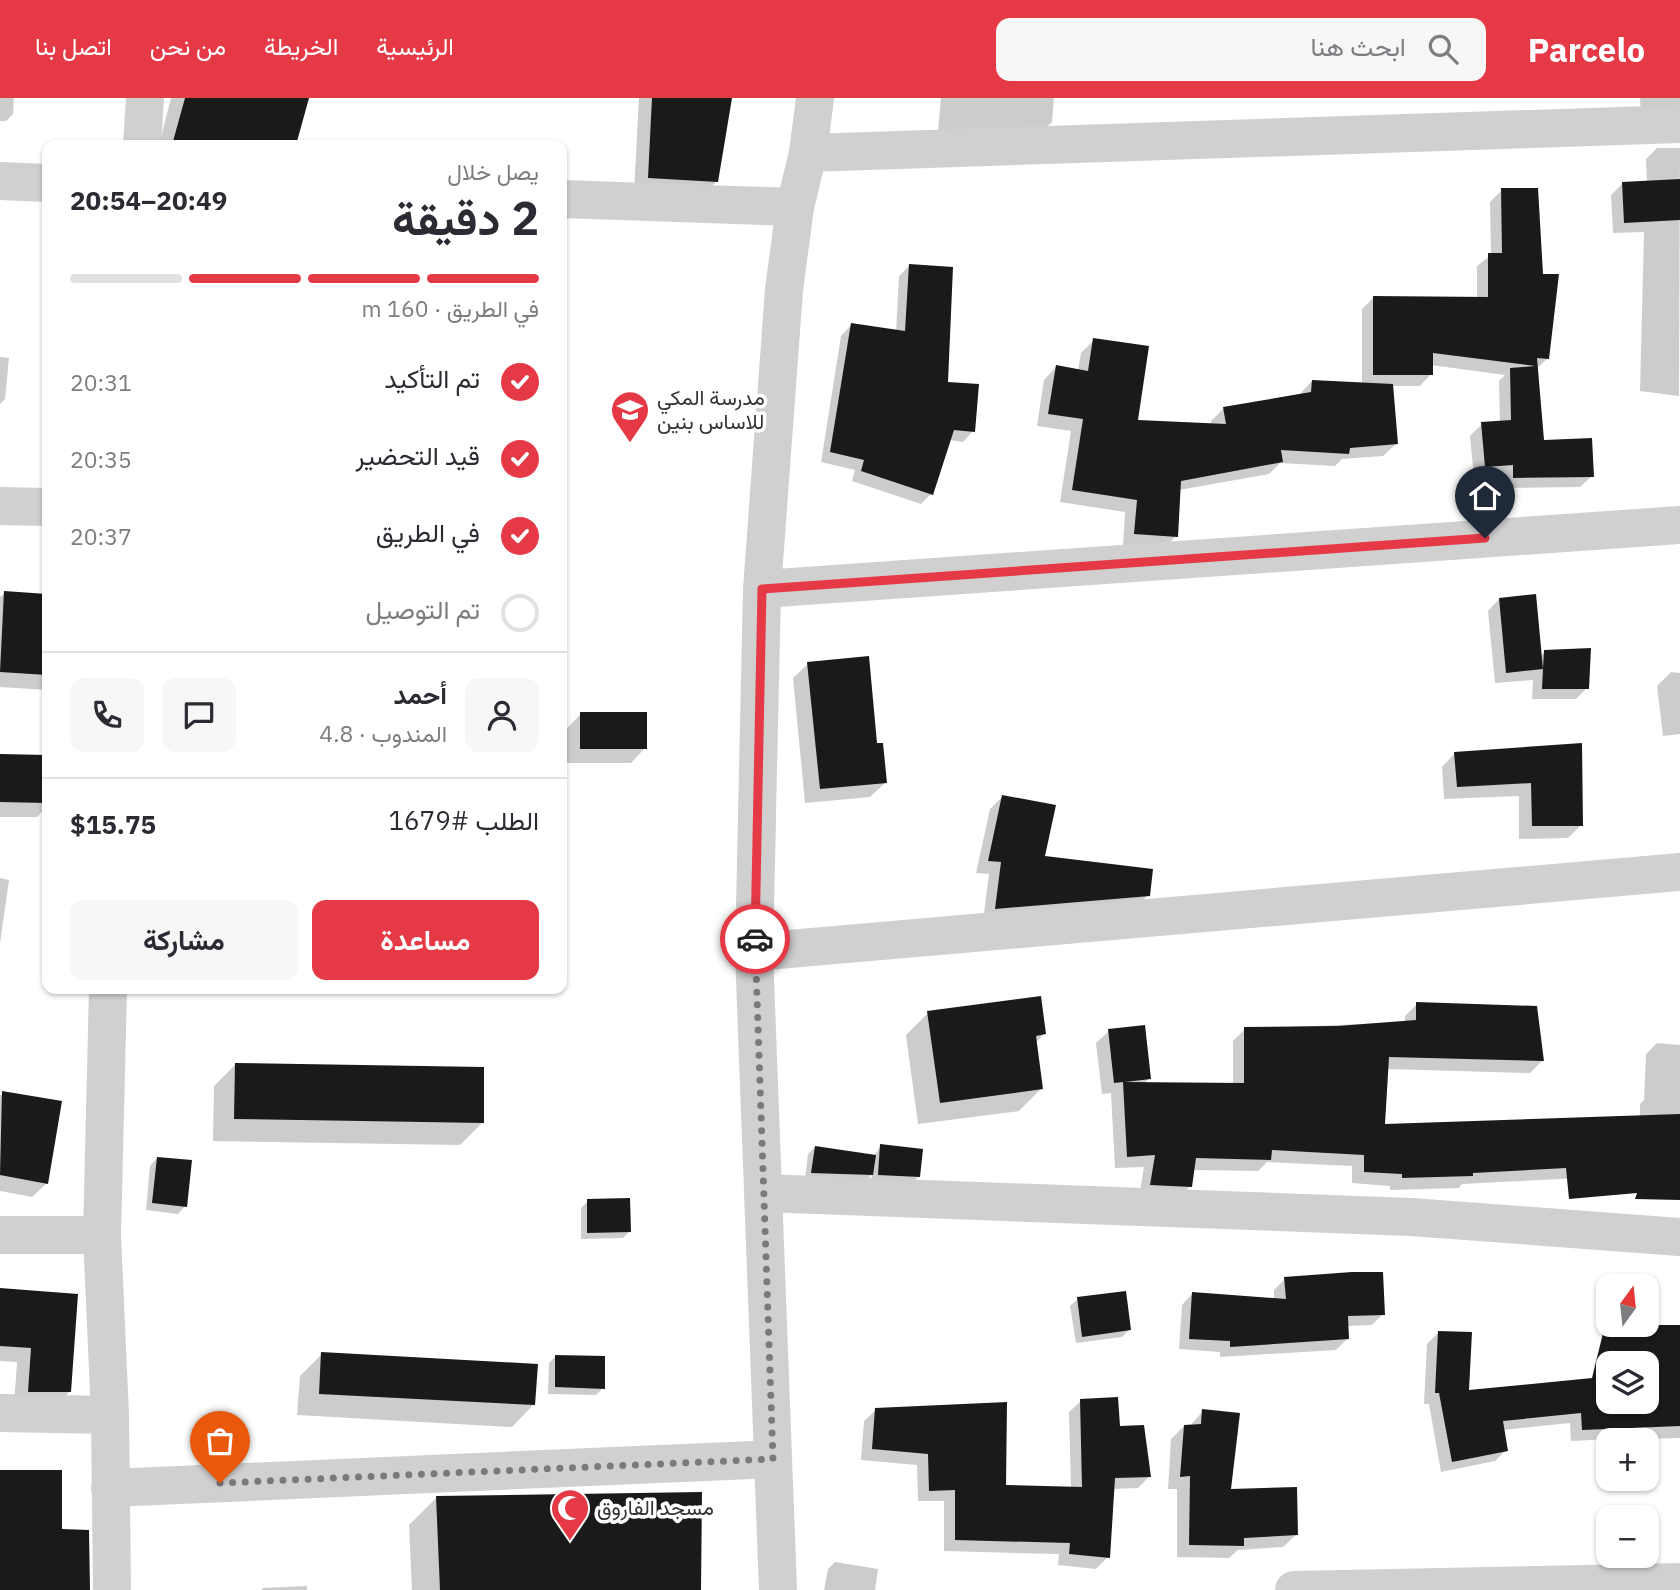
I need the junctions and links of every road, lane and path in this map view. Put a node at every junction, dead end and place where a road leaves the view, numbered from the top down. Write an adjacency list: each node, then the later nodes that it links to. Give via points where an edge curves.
1 (145, 98): 4 (street)
2 (815, 98): 5 (street)
3 (1680, 124): 5 (street)
4 (142, 140)
5 (808, 153): 9 (street)
6 (0, 181): 7 (street)
7 (42, 183)
8 (567, 199): 9 (street)
9 (795, 207): 13 (street, via 784,290)
10 (0, 506): 11 (street)
11 (42, 507)
12 (1680, 525): 13 (street)
13 (762, 589): 15 (street)
14 (1680, 873): 15 (street)
15 (754, 952): 17 (street)
16 (107, 994): 19 (street)
17 (763, 1193): 20 (street, via 1411,1217); 23 (street)
18 (0, 1235): 19 (street)
19 (102, 1235): 22 (street)
20 (1680, 1237)
21 (0, 1413): 22 (street)
22 (110, 1415): 24 (street)
23 (773, 1459): 24 (street); 27 (street)
24 (110, 1488): 26 (street)
25 (1680, 1583): 28 (street)
26 (112, 1590)
27 (778, 1590)
28 (1294, 1590)

